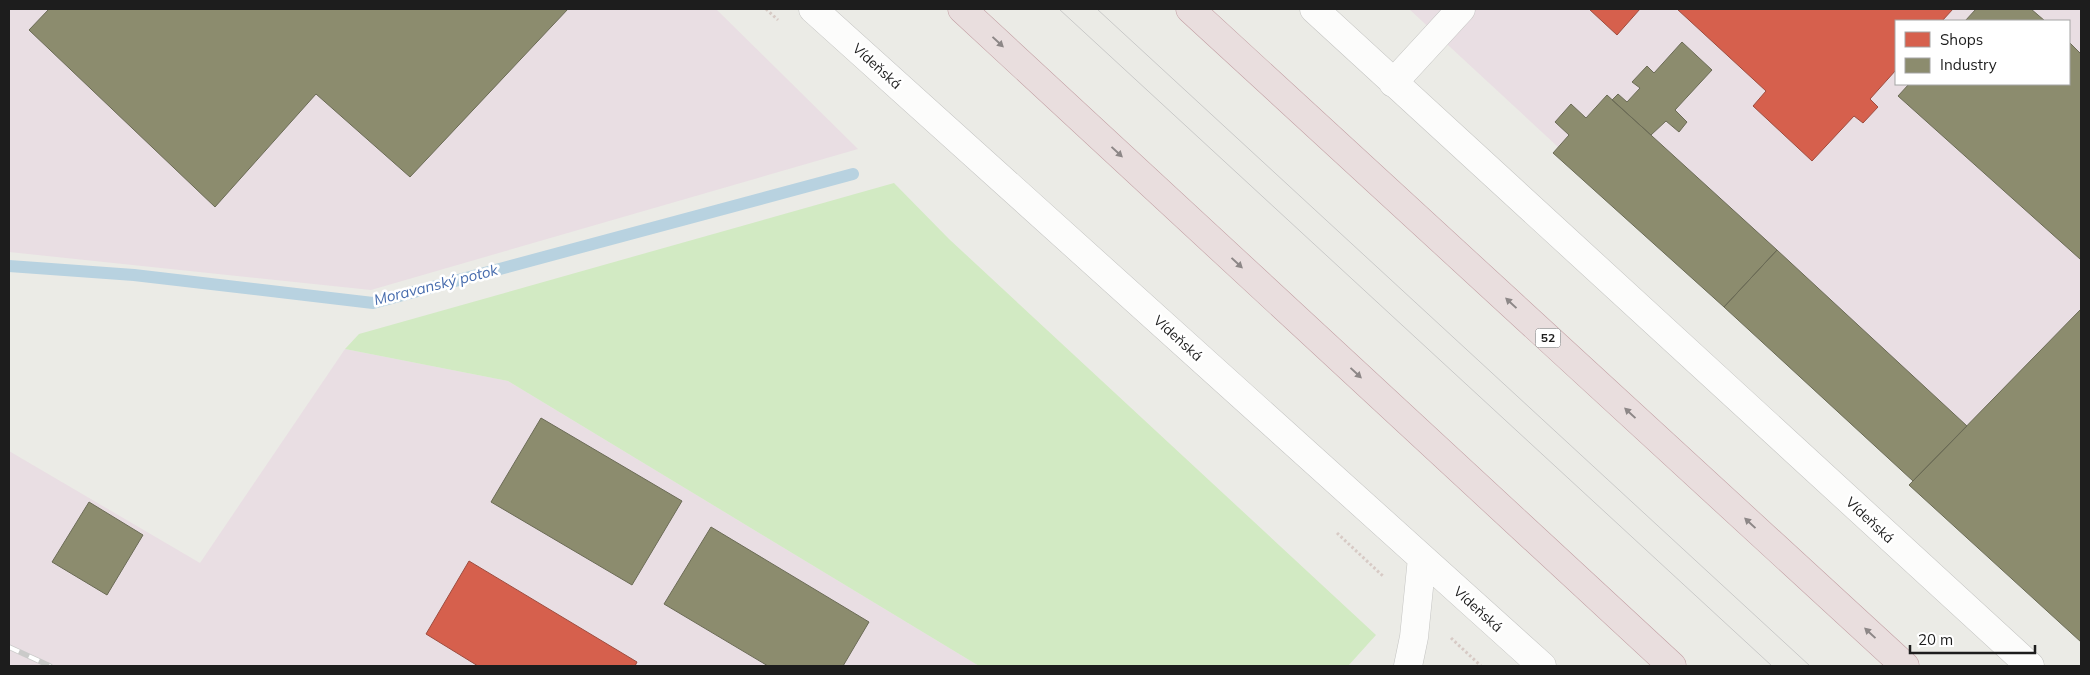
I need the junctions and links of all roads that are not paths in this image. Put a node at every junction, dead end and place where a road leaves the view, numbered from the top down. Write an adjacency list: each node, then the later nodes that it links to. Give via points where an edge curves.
1 (813, 9): 7 (street, Vídeňská)
2 (962, 9): 10 (highway, one-way to 10)
3 (1190, 9): 11 (highway, 52, one-way to 3)
4 (1314, 9): 6 (street, Vídeňská)
5 (1461, 9): 6 (street)
6 (1394, 83): 12 (street, Vídeňská)
7 (1422, 558): 8 (street); 9 (street, Vídeňská)
8 (1408, 666)
9 (1542, 666)
10 (1672, 666)
11 (1906, 666)
12 (2030, 666)

